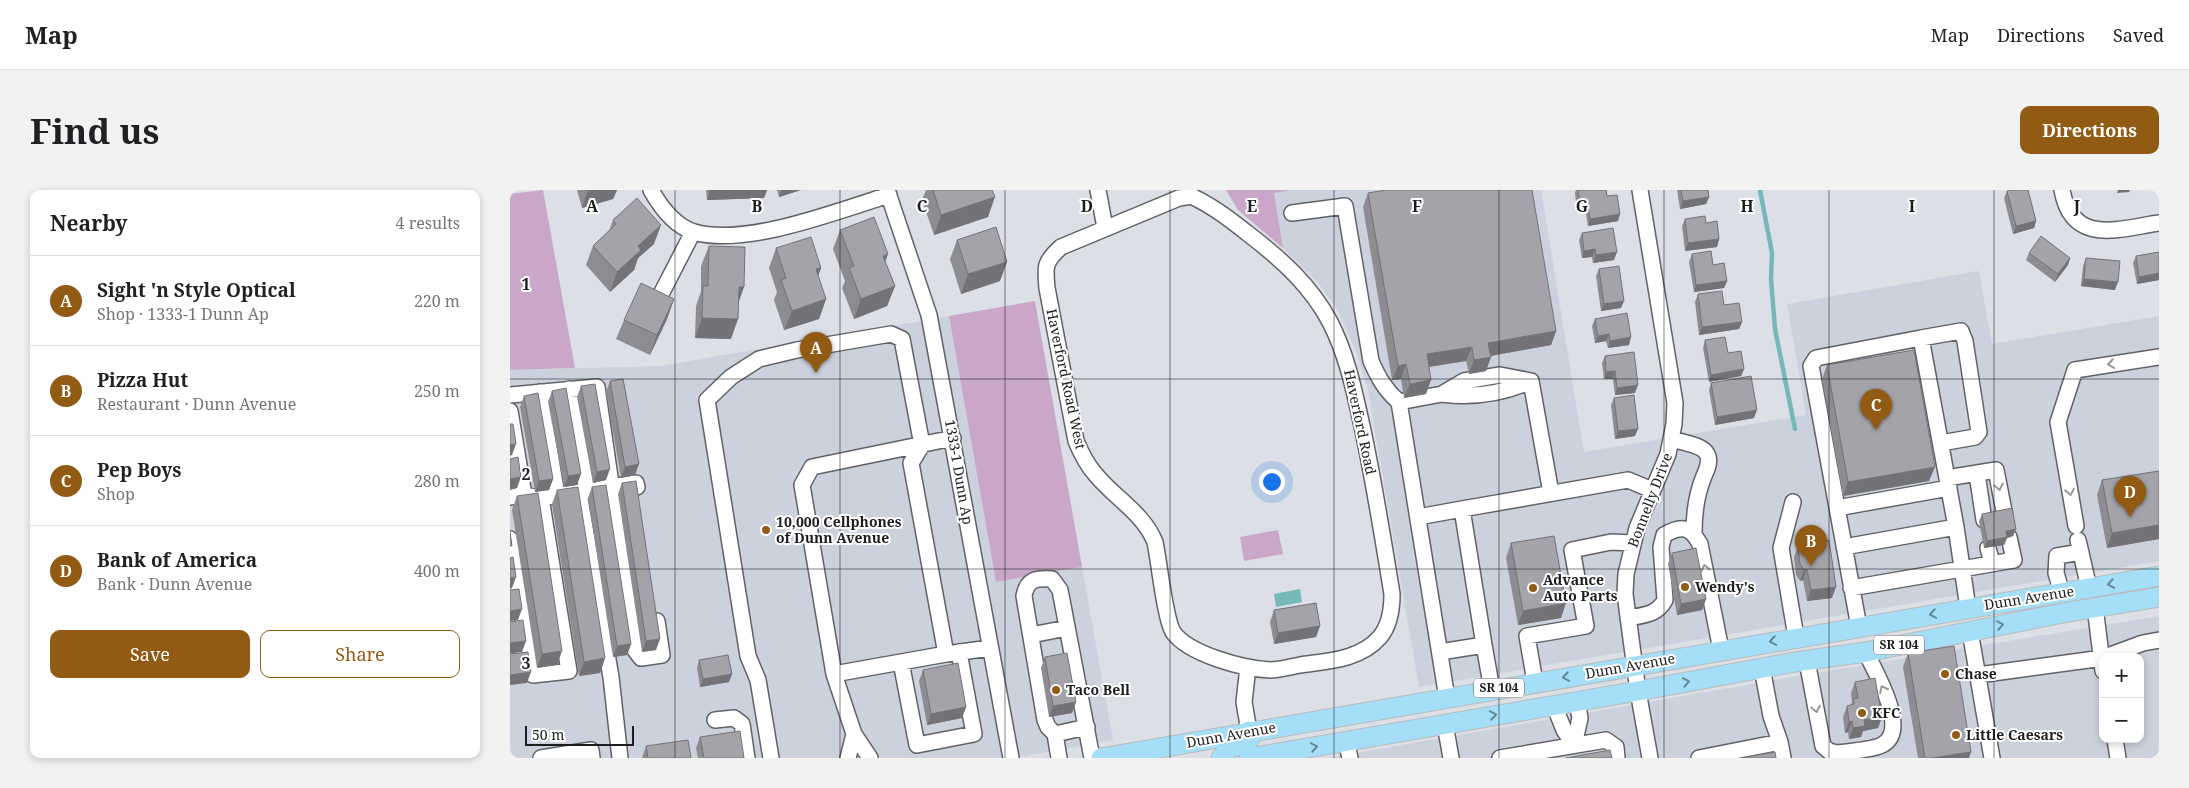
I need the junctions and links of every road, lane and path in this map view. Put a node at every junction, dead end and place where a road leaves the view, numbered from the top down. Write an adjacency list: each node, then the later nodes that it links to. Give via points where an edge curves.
1 (651, 190): 9 (street, via 676,221)
2 (1098, 190): 8 (street)
3 (1640, 190): 20 (street, Bonnelly Drive, via 1672,382)
4 (2062, 190): 7 (street, via 2068,213 2078,224 2105,232)
5 (888, 192): 9 (street, via 789,226 753,233 712,235); 19 (street, 1333-1 Dunn Ap, via 929,315)
6 (1292, 213): 16 (street, via 1345,206 1371,361 1379,379)
7 (2159, 223)
8 (1105, 228): 82 (street, Haverford Road West, via 1061,247 1049,257 1045,268 1046,288 1076,441 1096,476 1140,517 1152,535 1172,631 1183,643 1201,653); 82 (street, Haverford Road, via 1179,198 1191,196 1209,204 1297,275 1330,322 1344,354 1367,447 1392,594 1388,622 1381,636 1368,648 1348,658 1271,670)
9 (693, 232): 10 (street)
10 (659, 298)
11 (1922, 338): 21 (street); 21 (street, via 1961,331 1965,341 1979,432 1975,437); 35 (street, via 1816,358 1811,366)
12 (2159, 357): 44 (street, one-way to 44, via 2075,370 2058,422)
13 (569, 390): 14 (street); 26 (street, via 597,387); 28 (street)
14 (540, 392): 15 (street); 31 (street)
15 (510, 395)
16 (1399, 402): 29 (street, via 1442,394 1464,381 1500,375 1531,381); 38 (street)
17 (510, 411): 18 (street)
18 (511, 427): 23 (street)
19 (953, 438): 22 (street); 69 (street, 1333-1 Dunn Ap)
20 (1672, 440): 27 (street, Bonnelly Drive); 41 (street, via 1701,448 1707,454 1709,464 1698,491)
21 (1941, 443): 25 (street)
22 (922, 445): 73 (street, via 911,463); 84 (street, via 812,467 802,485); 107 (street, via 902,340 891,334 759,359 731,377 707,400 748,656 758,680)
23 (514, 462): 30 (street)
24 (1977, 474): 25 (street); 37 (street, one-way to 37, via 1996,470); 39 (street)
25 (1948, 483): 35 (street); 40 (street)
26 (611, 488): 28 (street); 33 (street, via 636,484); 57 (street, via 635,650 641,658 662,655)
27 (1652, 490): 29 (street, via 1628,480); 45 (street, Bonnelly Drive)
28 (583, 492): 31 (street); 105 (street, via 612,677)
29 (1551, 493): 36 (street)
30 (517, 496): 32 (street)
31 (557, 496): 32 (street)
32 (541, 498): 76 (street, via 569,671 533,675)
33 (639, 502)
34 (1793, 502): 66 (street, via 1782,548)
35 (1837, 508): 46 (street)
36 (1462, 509): 38 (street); 68 (street)
37 (2005, 516)
38 (1418, 517): 71 (street)
39 (1984, 520)
40 (1956, 527): 46 (street); 50 (street)
41 (1694, 533): 60 (street, via 1684,528 1664,535 1661,547 1665,600 1651,614); 70 (street, one-way to 41, via 1700,544)
42 (2009, 537): 49 (street, via 2014,560)
43 (510, 538): 48 (street)
44 (2079, 539): 53 (street); 54 (street, via 2057,556 2056,573)
45 (1632, 543): 60 (street, Bonnelly Drive, via 1626,574); 86 (street, via 1611,542 1572,550 1586,626 1527,636)
46 (1844, 547): 52 (street)
47 (1988, 548): 49 (street)
48 (512, 562): 55 (street)
49 (1992, 563): 50 (street)
50 (1962, 569): 52 (street); 58 (street)
51 (2159, 576): 53 (main road, Dunn Avenue / SR 104, one-way to 53)
52 (1852, 588): 62 (street)
53 (2089, 588): 54 (main road, Dunn Avenue / SR 104)
54 (2062, 593): 58 (main road, Dunn Avenue / SR 104)
55 (514, 594): 61 (street)
56 (2159, 597): 59 (main road, Dunn Avenue / SR 104)
57 (655, 608)
58 (1968, 608): 62 (main road, Dunn Avenue / SR 104, one-way to 62)
59 (2095, 608): 64 (main road, Dunn Avenue / SR 104, one-way to 59); 74 (street)
60 (1628, 618): 81 (street, Bonnelly Drive)
61 (517, 625): 76 (street)
62 (1859, 626): 66 (main road, Dunn Avenue / SR 104)
63 (1067, 628): 65 (street); 65 (street, via 1057,584 1041,578 1030,581 1024,596); 95 (street)
64 (1970, 631): 72 (main road, Dunn Avenue / SR 104); 85 (street)
65 (1031, 635): 98 (street, via 1044,720)
66 (1796, 637): 70 (main road, Dunn Avenue / SR 104, one-way to 70)
67 (2159, 640): 75 (street)
68 (1484, 645): 71 (street); 87 (street)
69 (990, 648): 73 (street); 110 (street, 1333-1 Dunn Ap)
70 (1722, 650): 81 (main road, Dunn Avenue / SR 104)
71 (1440, 652): 89 (street)
72 (1866, 652): 78 (main road, Dunn Avenue / SR 104); 78 (street, one-way to 72, via 1822,746 1836,753 1882,745 1891,736 1893,722 1888,698)
73 (953, 653): 80 (street); 80 (street, via 974,734 917,745)
74 (2102, 653)
75 (2121, 653)
76 (529, 658): 77 (street)
77 (510, 660)
78 (1807, 661): 83 (main road, Dunn Avenue / SR 104)
79 (2099, 661): 85 (street)
80 (901, 662): 84 (street)
81 (1635, 665): 86 (main road, Dunn Avenue / SR 104, one-way to 86); 88 (street, Bonnelly Drive)
82 (1248, 667): 96 (street, via 1244,702)
83 (1762, 668): 88 (main road, Dunn Avenue / SR 104, one-way to 83); 99 (street, via 1771,716)
84 (834, 674): 97 (street)
85 (1978, 675): 122 (street)
86 (1535, 682): 87 (main road, Dunn Avenue / SR 104)
87 (1492, 690): 89 (main road, Dunn Avenue / SR 104)
88 (1638, 691): 90 (main road, Dunn Avenue / SR 104); 119 (street, Bonnelly Drive)
89 (1447, 698): 93 (main road, Dunn Avenue / SR 104)
90 (1577, 701): 91 (main road, Dunn Avenue / SR 104); 101 (street, via 1580,718)
91 (1554, 705): 94 (main road, Dunn Avenue / SR 104, one-way to 91); 101 (street)
92 (715, 720): 106 (street, via 734,718 742,724)
93 (1291, 724): 96 (main road, Dunn Avenue / SR 104); 115 (main road, via 1282,735 1253,747)
94 (1445, 724): 102 (main road, Dunn Avenue / SR 104); 116 (street)
95 (1087, 727): 98 (street); 112 (street)
96 (1248, 731): 113 (main road, Dunn Avenue / SR 104); 114 (main road, via 1250,738 1247,743 1230,748)
97 (854, 734): 108 (street); 109 (street)
98 (1055, 734): 111 (street)
99 (1780, 742): 120 (street); 121 (street)
100 (2116, 743): 123 (street)
101 (1574, 745): 117 (street); 118 (street, via 1606,740 1616,747)
102 (1348, 750): 115 (main road, Dunn Avenue / SR 104, one-way to 102)
103 (541, 758): 104 (street, via 591,750)
104 (592, 758)
105 (620, 758)
106 (747, 758)
107 (771, 758)
108 (848, 758)
109 (870, 758)
110 (1011, 758)
111 (1059, 758)
112 (1092, 758)
113 (1101, 758)
114 (1221, 758)
115 (1248, 758)
116 (1451, 758)
117 (1500, 758)
118 (1617, 758)
119 (1650, 758)
120 (1699, 758)
121 (1783, 758)
122 (1992, 758)
123 (2118, 758)

